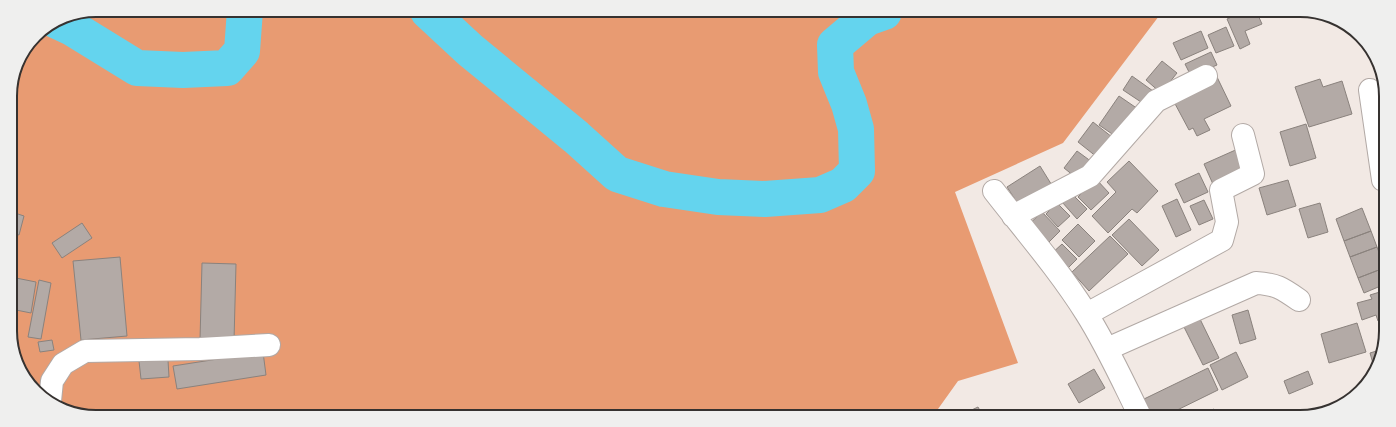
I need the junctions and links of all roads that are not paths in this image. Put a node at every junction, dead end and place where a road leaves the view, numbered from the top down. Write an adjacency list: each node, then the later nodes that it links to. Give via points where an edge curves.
1 (1206, 76): 6 (street, via 1156,101 1090,176)
2 (1370, 90): 4 (street)
3 (1243, 135): 8 (street, via 1253,174 1221,190 1227,222 1222,240)
4 (1379, 149)
5 (994, 191): 6 (street)
6 (1013, 216): 8 (street)
7 (1299, 300): 10 (street, via 1284,289 1256,283)
8 (1087, 314): 10 (street)
9 (269, 345): 11 (street, via 85,351 63,364 52,381)
10 (1107, 349): 12 (street)
11 (50, 396)
12 (1137, 410)

